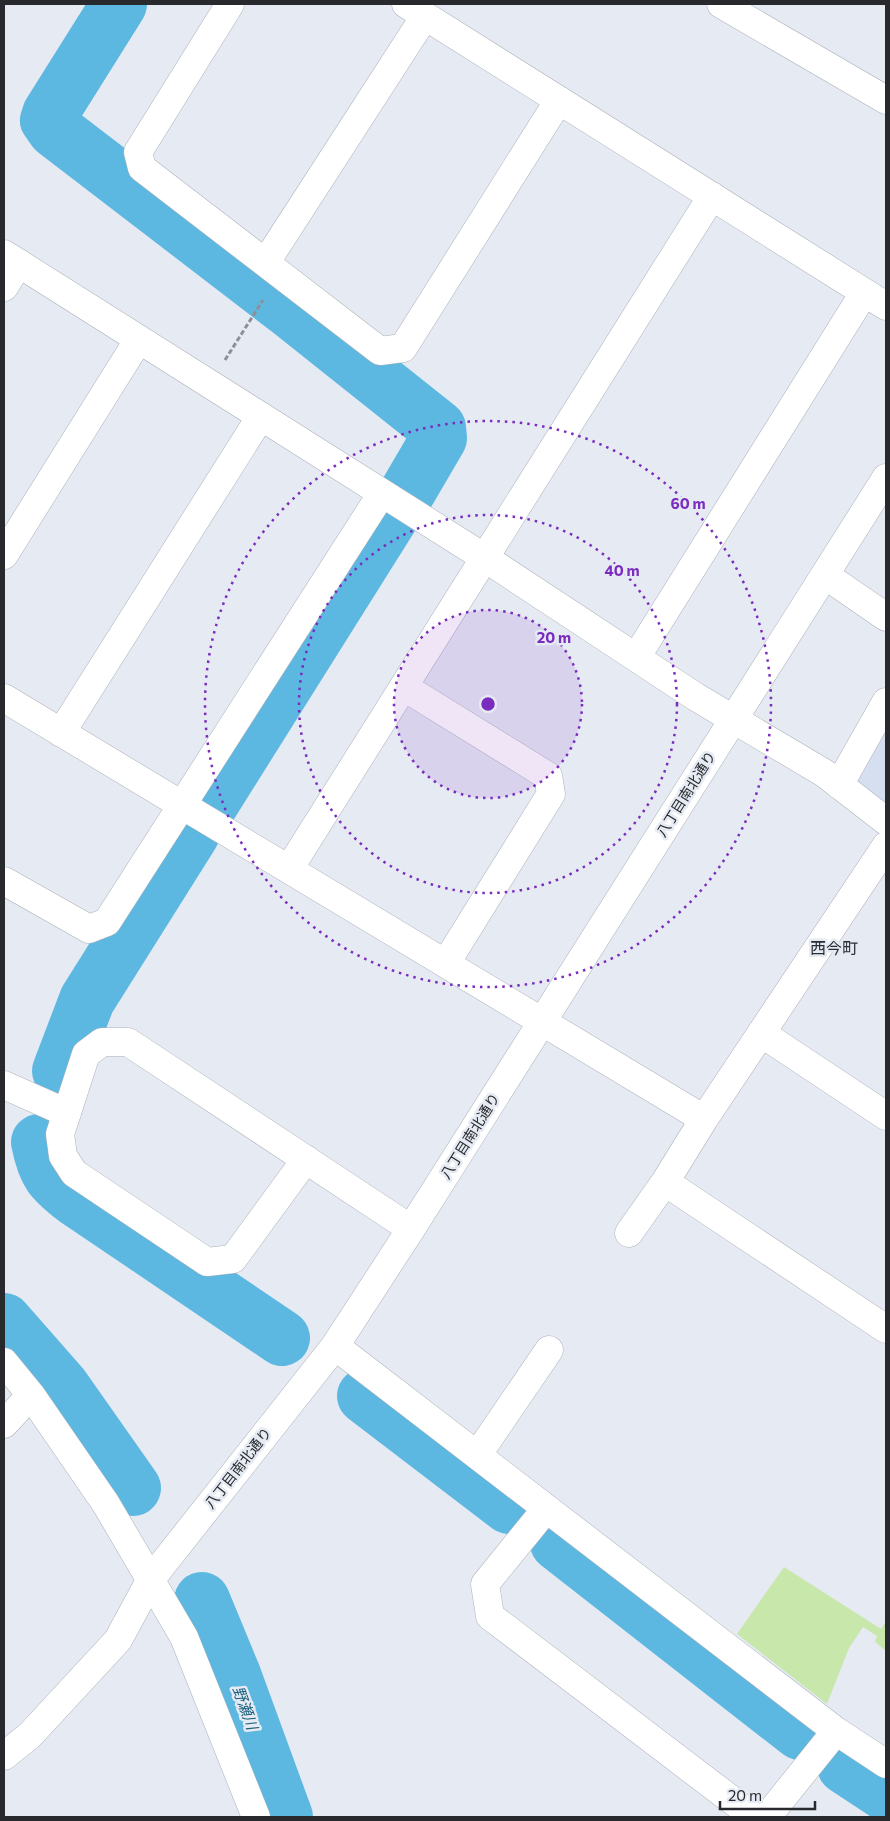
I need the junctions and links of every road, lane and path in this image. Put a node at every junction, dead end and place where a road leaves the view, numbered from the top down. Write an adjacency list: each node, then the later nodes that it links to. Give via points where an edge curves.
1 (230, 4): 8 (street, via 138,152 142,168)
2 (721, 4): 5 (street)
3 (415, 10): 4 (street); 8 (street)
4 (559, 100): 6 (street); 8 (street, via 403,348 380,351)
5 (886, 100)
6 (712, 196): 11 (street); 18 (street)
7 (11, 259): 9 (street); 12 (street)
8 (266, 262)
9 (4, 287)
10 (263, 300): 13 (path)
11 (875, 300): 21 (street)
12 (140, 339): 13 (street); 17 (street)
13 (210, 384): 14 (street)
14 (261, 416): 16 (street); 26 (street)
15 (886, 478): 19 (street, 八丁目南北通り)
16 (382, 493): 18 (street); 28 (street)
17 (4, 555)
18 (484, 558): 21 (street); 22 (street)
19 (825, 574): 20 (street); 25 (street, 八丁目南北通り)
20 (886, 617)
21 (637, 656): 25 (street, via 696,697)
22 (404, 687): 31 (street); 33 (street, via 548,776 551,794)
23 (4, 698): 26 (street)
24 (886, 702): 27 (street)
25 (734, 718): 27 (street); 34 (street, 八丁目南北通り)
26 (61, 733): 28 (street)
27 (839, 785): 29 (street)
28 (183, 807): 31 (street); 32 (street, via 107,922 89,929)
29 (886, 821)
30 (886, 846): 35 (street)
31 (289, 869): 33 (street)
32 (4, 881)
33 (446, 963): 34 (street)
34 (541, 1022): 39 (street); 42 (street, 八丁目南北通り)
35 (761, 1033): 38 (street); 39 (street)
36 (4, 1085): 37 (street)
37 (67, 1114): 40 (street, via 86,1054 102,1042 128,1042); 40 (street, via 60,1134 63,1156 74,1173 207,1262 233,1259)
38 (886, 1116)
39 (704, 1119): 41 (street)
40 (306, 1158): 42 (street)
41 (664, 1182): 43 (street); 44 (street)
42 (412, 1229): 45 (street, 八丁目南北通り)
43 (629, 1233)
44 (886, 1329)
45 (335, 1346): 50 (street); 52 (street, 八丁目南北通り)
46 (549, 1350): 50 (street)
47 (4, 1362): 48 (street)
48 (31, 1395): 49 (street); 52 (street, via 106,1504)
49 (4, 1424)
50 (478, 1454): 51 (street)
51 (546, 1509): 53 (street); 57 (street, via 484,1584 490,1616)
52 (151, 1579): 54 (street, 八丁目南北通り, via 118,1640 30,1735); 56 (street, via 184,1637)
53 (836, 1731): 55 (street); 58 (street)
54 (4, 1756)
55 (886, 1764)
56 (256, 1817)
57 (754, 1817)
58 (767, 1817)

